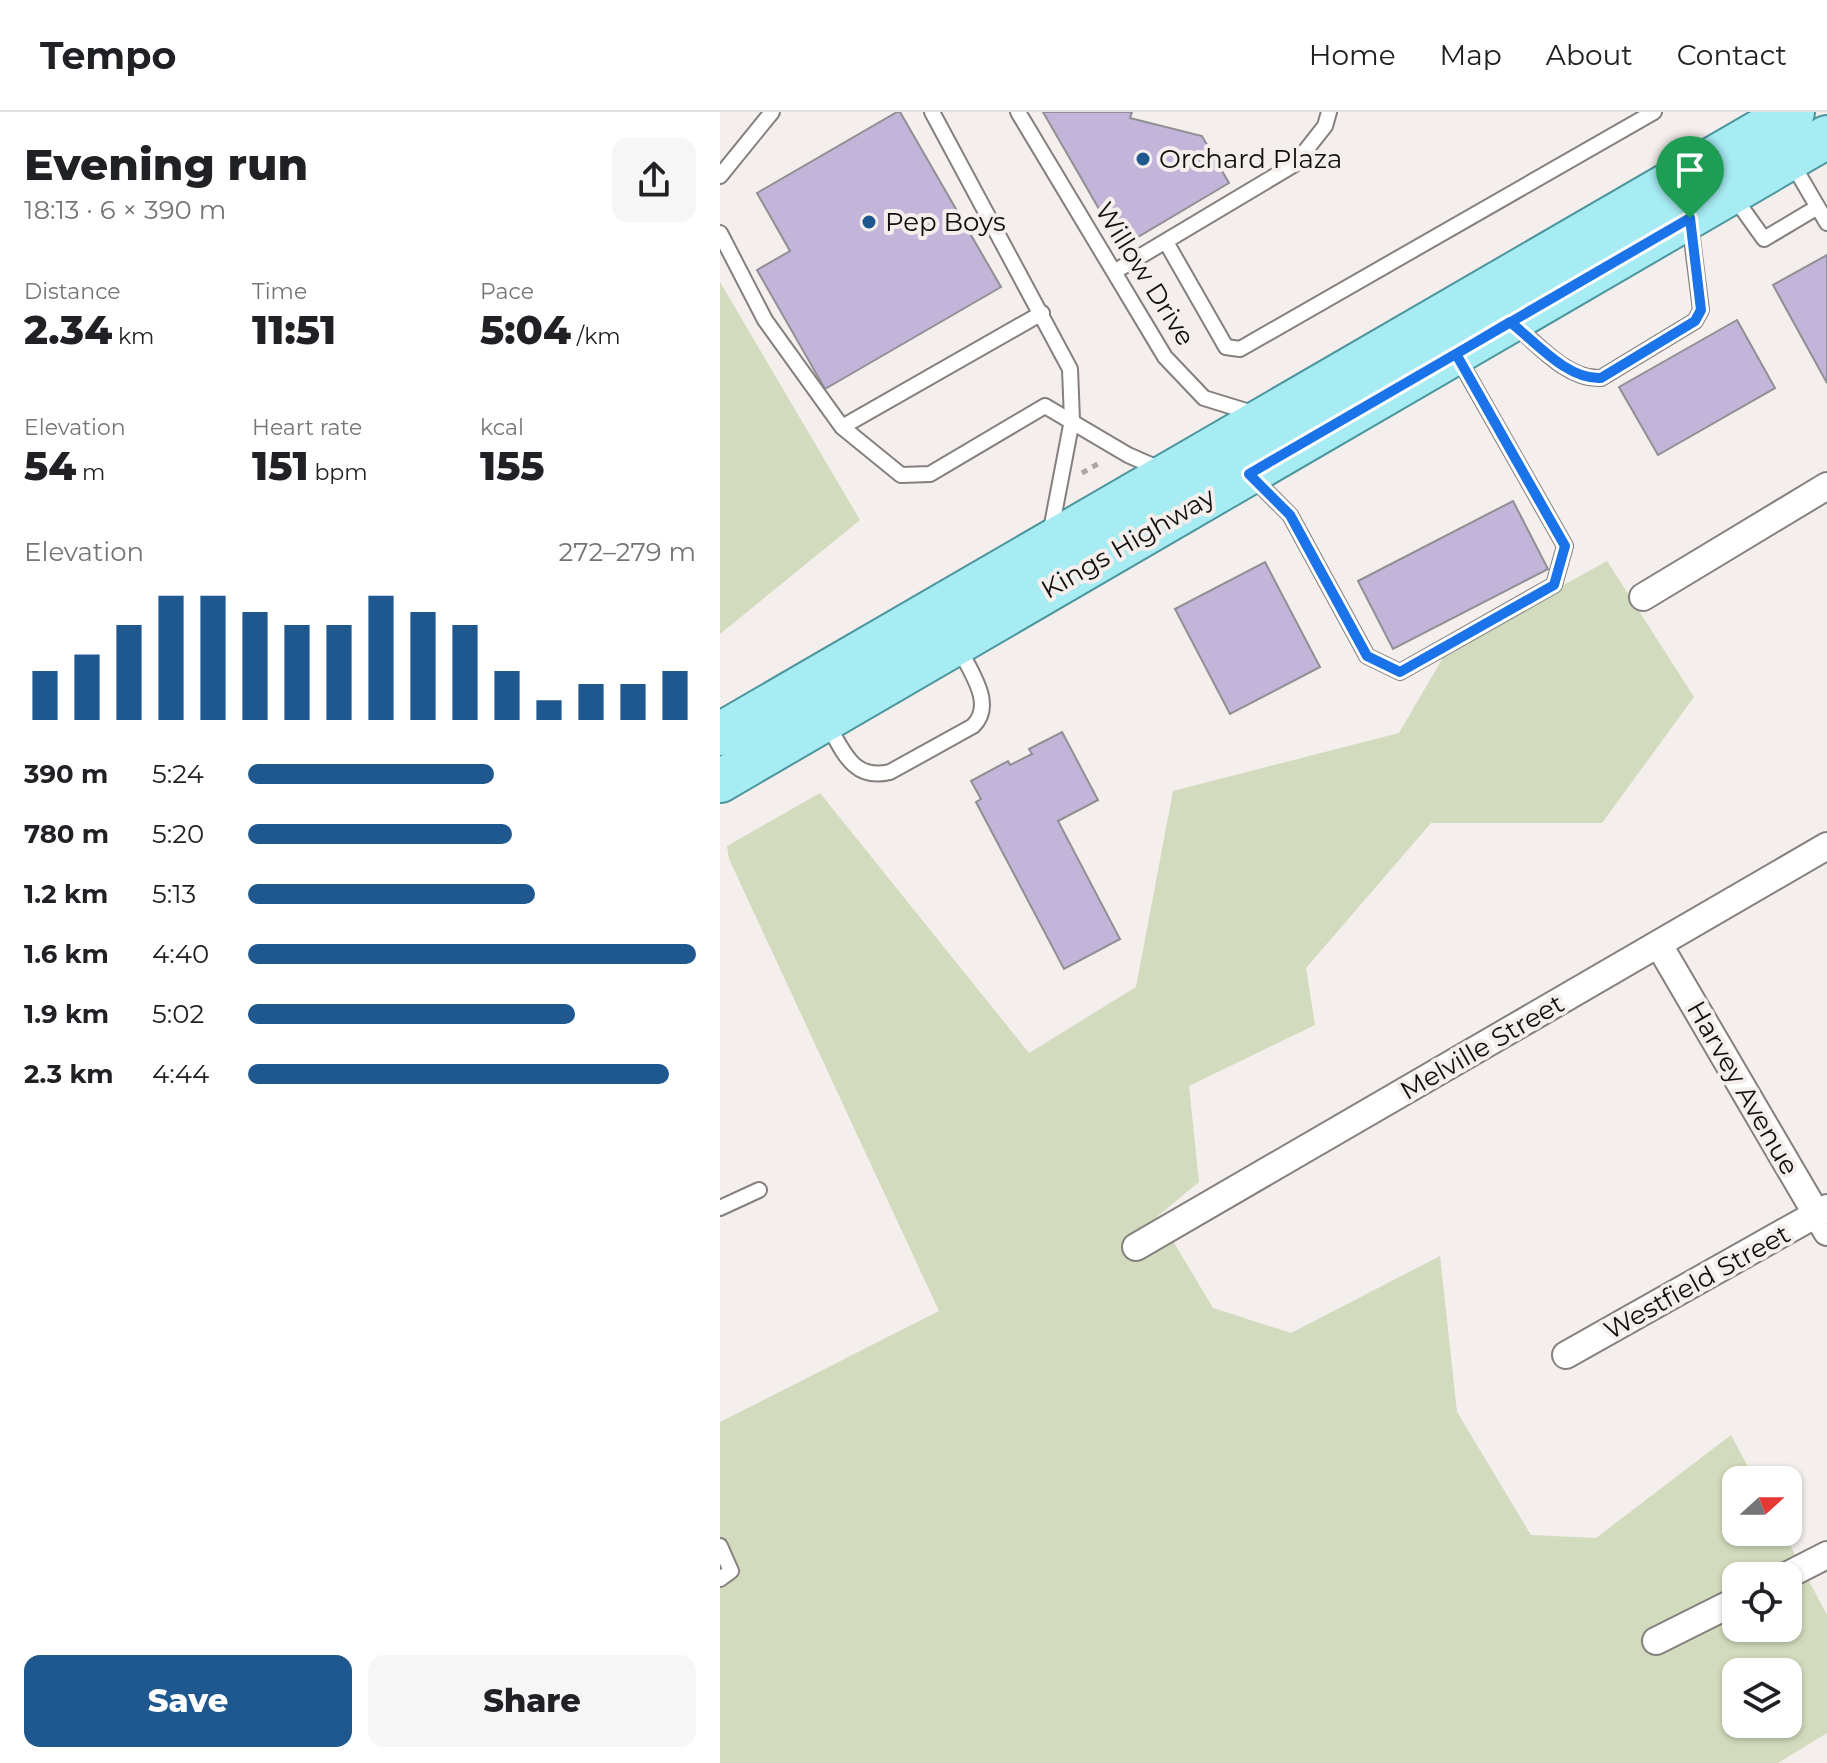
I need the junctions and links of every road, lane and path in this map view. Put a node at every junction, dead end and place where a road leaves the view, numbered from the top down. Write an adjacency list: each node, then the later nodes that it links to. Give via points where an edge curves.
1 (772, 112): 7 (lane)
2 (932, 112): 15 (lane)
3 (1018, 112): 14 (lane, Willow Drive)
4 (1329, 112): 13 (lane, via 1325,126 1295,164)
5 (1654, 112): 13 (lane, via 1240,349 1226,347)
6 (1812, 139): 8 (main road, Kings Highway); 9 (lane); 18 (main road, Kings Highway)
7 (720, 176)
8 (1732, 193): 9 (lane, via 1764,239); 10 (main road, Kings Highway)
9 (1816, 208): 11 (lane)
10 (1690, 218): 16 (main road, Kings Highway); 16 (lane, via 1701,310 1695,321 1601,378 1587,379 1571,371)
11 (1827, 223)
12 (720, 233): 20 (lane, via 765,320)
13 (1166, 242): 14 (lane)
14 (1114, 272): 18 (lane, Willow Drive, via 1165,357 1204,398)
15 (1042, 313): 19 (lane, via 1070,369); 20 (lane)
16 (1510, 322): 17 (main road, Kings Highway)
17 (1456, 354): 24 (main road, Kings Highway); 24 (lane, via 1565,546 1554,585 1400,672 1367,656 1290,515)
18 (1268, 417): 22 (main road, Kings Highway)
19 (1072, 420): 20 (lane, via 1045,406 930,474 901,475); 22 (lane, via 1128,455); 26 (lane)
20 (842, 427)
21 (1101, 462): 23 (path)
22 (1171, 473): 26 (main road, Kings Highway)
23 (1081, 474)
24 (1249, 474): 28 (main road, Kings Highway)
25 (1827, 486): 27 (street)
26 (1048, 545): 30 (main road, Kings Highway)
27 (1643, 597)
28 (956, 643): 29 (main road, Kings Highway); 29 (lane, via 983,705 982,718 973,726 875,776 861,773 848,760)
29 (825, 719): 31 (main road, Kings Highway)
30 (720, 734)
31 (720, 781)
32 (1827, 846): 33 (street, Melville Street)
33 (1659, 945): 36 (street, Harvey Avenue); 37 (street, Melville Street)
34 (759, 1190): 35 (lane)
35 (720, 1208)
36 (1824, 1218): 38 (street, Westfield Street)
37 (1136, 1247)
38 (1566, 1355)
39 (720, 1546): 42 (lane, via 731,1571)
40 (1827, 1555): 41 (street)
41 (1802, 1568)
42 (720, 1579)
43 (1722, 1608): 44 (street)
44 (1656, 1641)

